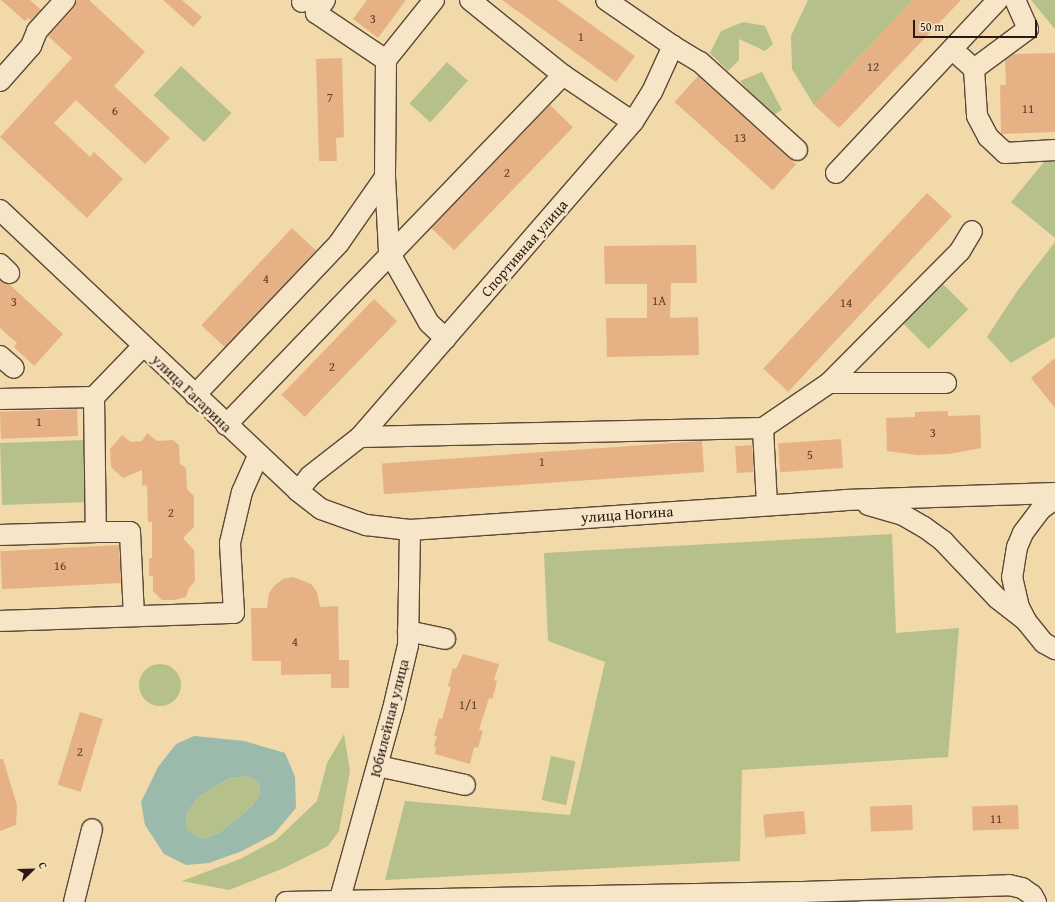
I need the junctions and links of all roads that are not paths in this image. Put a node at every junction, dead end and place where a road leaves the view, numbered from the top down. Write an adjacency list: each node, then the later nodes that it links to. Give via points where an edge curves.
1 (65, 0): 13 (street, via 37,31 31,46)
2 (325, 0): 10 (street, via 316,13)
3 (434, 0): 10 (street)
4 (470, 0): 12 (street)
5 (606, 0): 8 (street)
6 (998, 0): 9 (street)
7 (1015, 0): 11 (street, via 1028,28)
8 (673, 46): 14 (street, Спортивная улица, via 652,92); 15 (street, via 700,62)
9 (953, 50): 11 (street); 17 (street)
10 (386, 60): 18 (street)
11 (974, 69): 16 (street, via 977,116 988,136 1005,153)
12 (563, 75): 14 (street); 21 (street)
13 (0, 81)
14 (633, 122): 22 (street, Спортивная улица)
15 (797, 150)
16 (1055, 150)
17 (836, 173)
18 (385, 177): 21 (street); 26 (street, via 339,243)
19 (0, 210): 23 (street, улица Гагарина)
20 (972, 231): 24 (street, via 960,251)
21 (390, 252): 22 (street, via 429,323); 29 (street)
22 (446, 339): 31 (street, Спортивная улица)
23 (143, 346): 26 (street, улица Гагарина); 27 (street)
24 (829, 383): 25 (street); 30 (street)
25 (946, 383)
26 (195, 395): 29 (street, улица Гагарина)
27 (94, 397): 28 (street); 39 (street)
28 (0, 399)
29 (226, 425): 32 (street, улица Гагарина)
30 (763, 428): 31 (street); 37 (street)
31 (360, 437): 33 (street, Спортивная улица, via 310,476)
32 (258, 456): 33 (street, улица Гагарина); 41 (street, via 242,492 230,543 234,613)
33 (298, 491): 38 (street, улица Гагарина, via 322,509 366,525)
34 (1055, 493): 36 (street, улица Ногина)
35 (1055, 499): 43 (street, via 1031,520 1017,547 1013,585)
36 (845, 500): 37 (street, улица Ногина); 43 (street, via 903,515 924,527 943,541 997,598)
37 (767, 505): 38 (street, улица Ногина)
38 (410, 530): 44 (street, Юбилейная улица)
39 (96, 532): 40 (street); 41 (street, via 130,532)
40 (0, 535)
41 (134, 616): 42 (street)
42 (0, 621)
43 (1026, 621): 46 (street)
44 (408, 630): 45 (street); 47 (street, Юбилейная улица, via 408,645)
45 (445, 639)
46 (1051, 650)
47 (378, 766): 48 (street); 51 (street, Юбилейная улица)
48 (465, 785)
49 (92, 829): 52 (street)
50 (800, 897): 51 (street); 54 (street, via 1009,885 1022,888 1032,895)
51 (339, 901): 53 (street)
52 (74, 902)
53 (286, 902)
54 (1036, 902)

